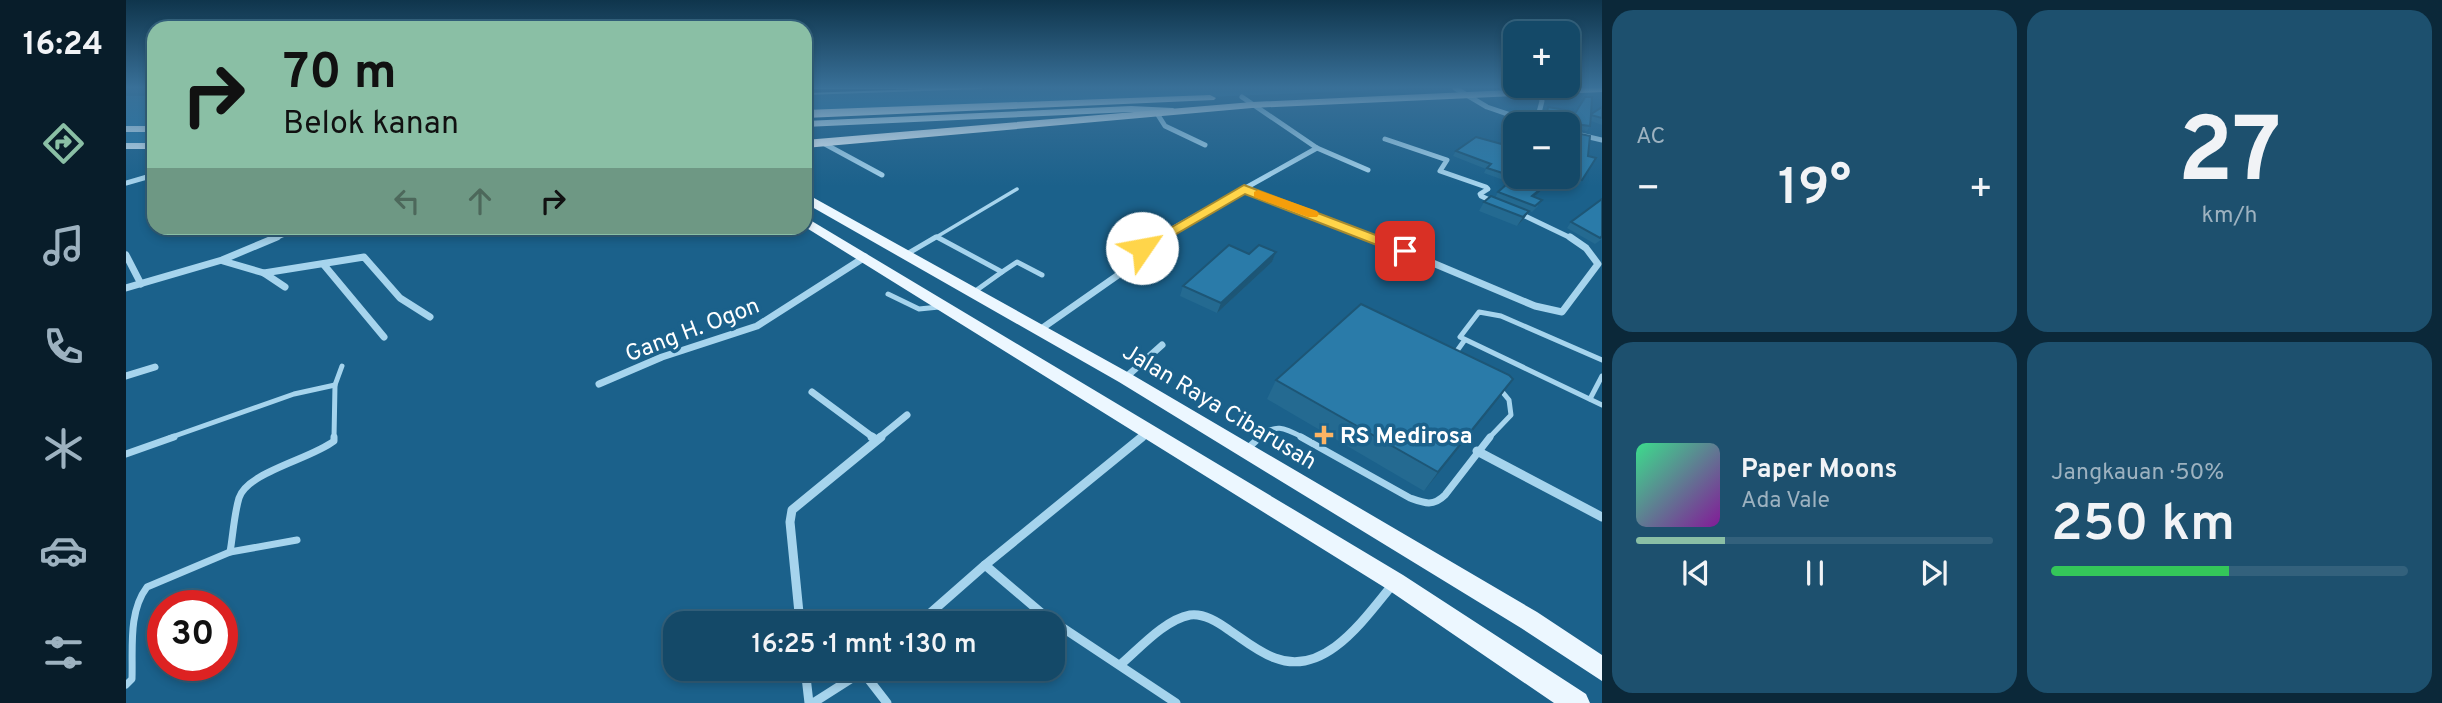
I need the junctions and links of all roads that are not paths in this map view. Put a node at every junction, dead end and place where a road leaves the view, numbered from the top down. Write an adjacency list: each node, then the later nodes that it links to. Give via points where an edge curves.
1 (878, 121): 5 (main road)
2 (1089, 121): 11 (main road)
3 (1162, 121): 13 (street)
4 (1276, 121): 16 (street)
5 (812, 124)
6 (126, 129): 7 (main road)
7 (147, 129)
8 (1580, 135): 10 (street)
9 (1385, 139): 24 (street, via 1447,160 1440,171 1486,187 1481,196)
10 (1602, 140)
11 (823, 143): 12 (main road); 18 (street)
12 (812, 144)
13 (1205, 145)
14 (126, 146): 15 (main road)
15 (147, 146)
16 (1317, 148): 17 (street); 22 (street)
17 (1368, 170)
18 (882, 175)
19 (147, 177): 20 (street)
20 (126, 183)
21 (1017, 189): 28 (lane)
22 (1244, 189): 25 (street, via 1535,306 1562,312 1598,264 1596,258 1573,239); 44 (street, via 1152,240 1121,273)
23 (812, 201): 29 (main road, Jalan Raya Cibarusah)
24 (1504, 206)
25 (1514, 210)
26 (812, 225): 31 (main road)
27 (282, 235): 32 (street)
28 (937, 237): 29 (lane); 34 (lane)
29 (907, 254): 40 (main road, Jalan Raya Cibarusah)
30 (126, 255): 37 (street)
31 (866, 257): 42 (main road); 56 (street, Gang H. Ogon, via 757,326 670,354)
32 (222, 260): 35 (street); 37 (street)
33 (324, 265): 35 (street); 43 (street, via 364,257 400,298); 45 (street)
34 (1002, 272): 36 (lane, via 1017,262); 40 (lane)
35 (264, 273): 38 (street)
36 (1042, 275)
37 (141, 284): 39 (street)
38 (285, 287)
39 (126, 288)
40 (974, 292): 44 (main road, Jalan Raya Cibarusah)
41 (888, 294): 42 (lane, via 919,309)
42 (946, 306): 62 (main road)
43 (429, 317)
44 (1041, 329): 54 (main road, Jalan Raya Cibarusah)
45 (384, 337)
46 (1464, 341): 48 (lane, via 1460,333 1484,311); 49 (lane, via 1453,356); 59 (lane)
47 (1162, 345): 54 (street)
48 (1602, 360)
49 (1454, 364)
50 (342, 366): 57 (lane)
51 (155, 367): 52 (street)
52 (126, 376)
53 (1602, 376): 59 (lane)
54 (1125, 378): 64 (main road, Jalan Raya Cibarusah)
55 (1492, 383): 65 (lane, via 1506,393 1511,415)
56 (598, 384)
57 (335, 385): 66 (lane, via 294,394); 69 (lane, via 334,441 315,456 254,479 243,488)
58 (812, 392): 63 (street)
59 (1590, 399): 60 (lane)
60 (1602, 405)
61 (907, 415): 63 (street)
62 (1149, 431): 70 (street); 71 (main road)
63 (876, 440): 72 (street, via 792,510)
64 (1246, 450): 65 (lane, via 1269,428 1284,427 1426,504 1446,495); 75 (main road, Jalan Raya Cibarusah)
65 (1477, 451): 67 (street)
66 (126, 454)
67 (1602, 517)
68 (297, 540): 69 (lane)
69 (230, 552): 79 (lane, via 148,587 138,599 132,679)
70 (985, 565): 73 (street); 74 (street, via 1045,616)
71 (1395, 582): 74 (street, via 1324,655 1279,660 1216,621 1187,615); 83 (main road)
72 (799, 611)
73 (933, 611)
74 (1120, 665): 82 (street)
75 (1602, 669)
76 (807, 681): 80 (street)
77 (848, 681): 80 (street)
78 (873, 681): 81 (street)
79 (126, 685)
80 (811, 703)
81 (887, 703)
82 (1175, 703)
83 (1577, 703)

